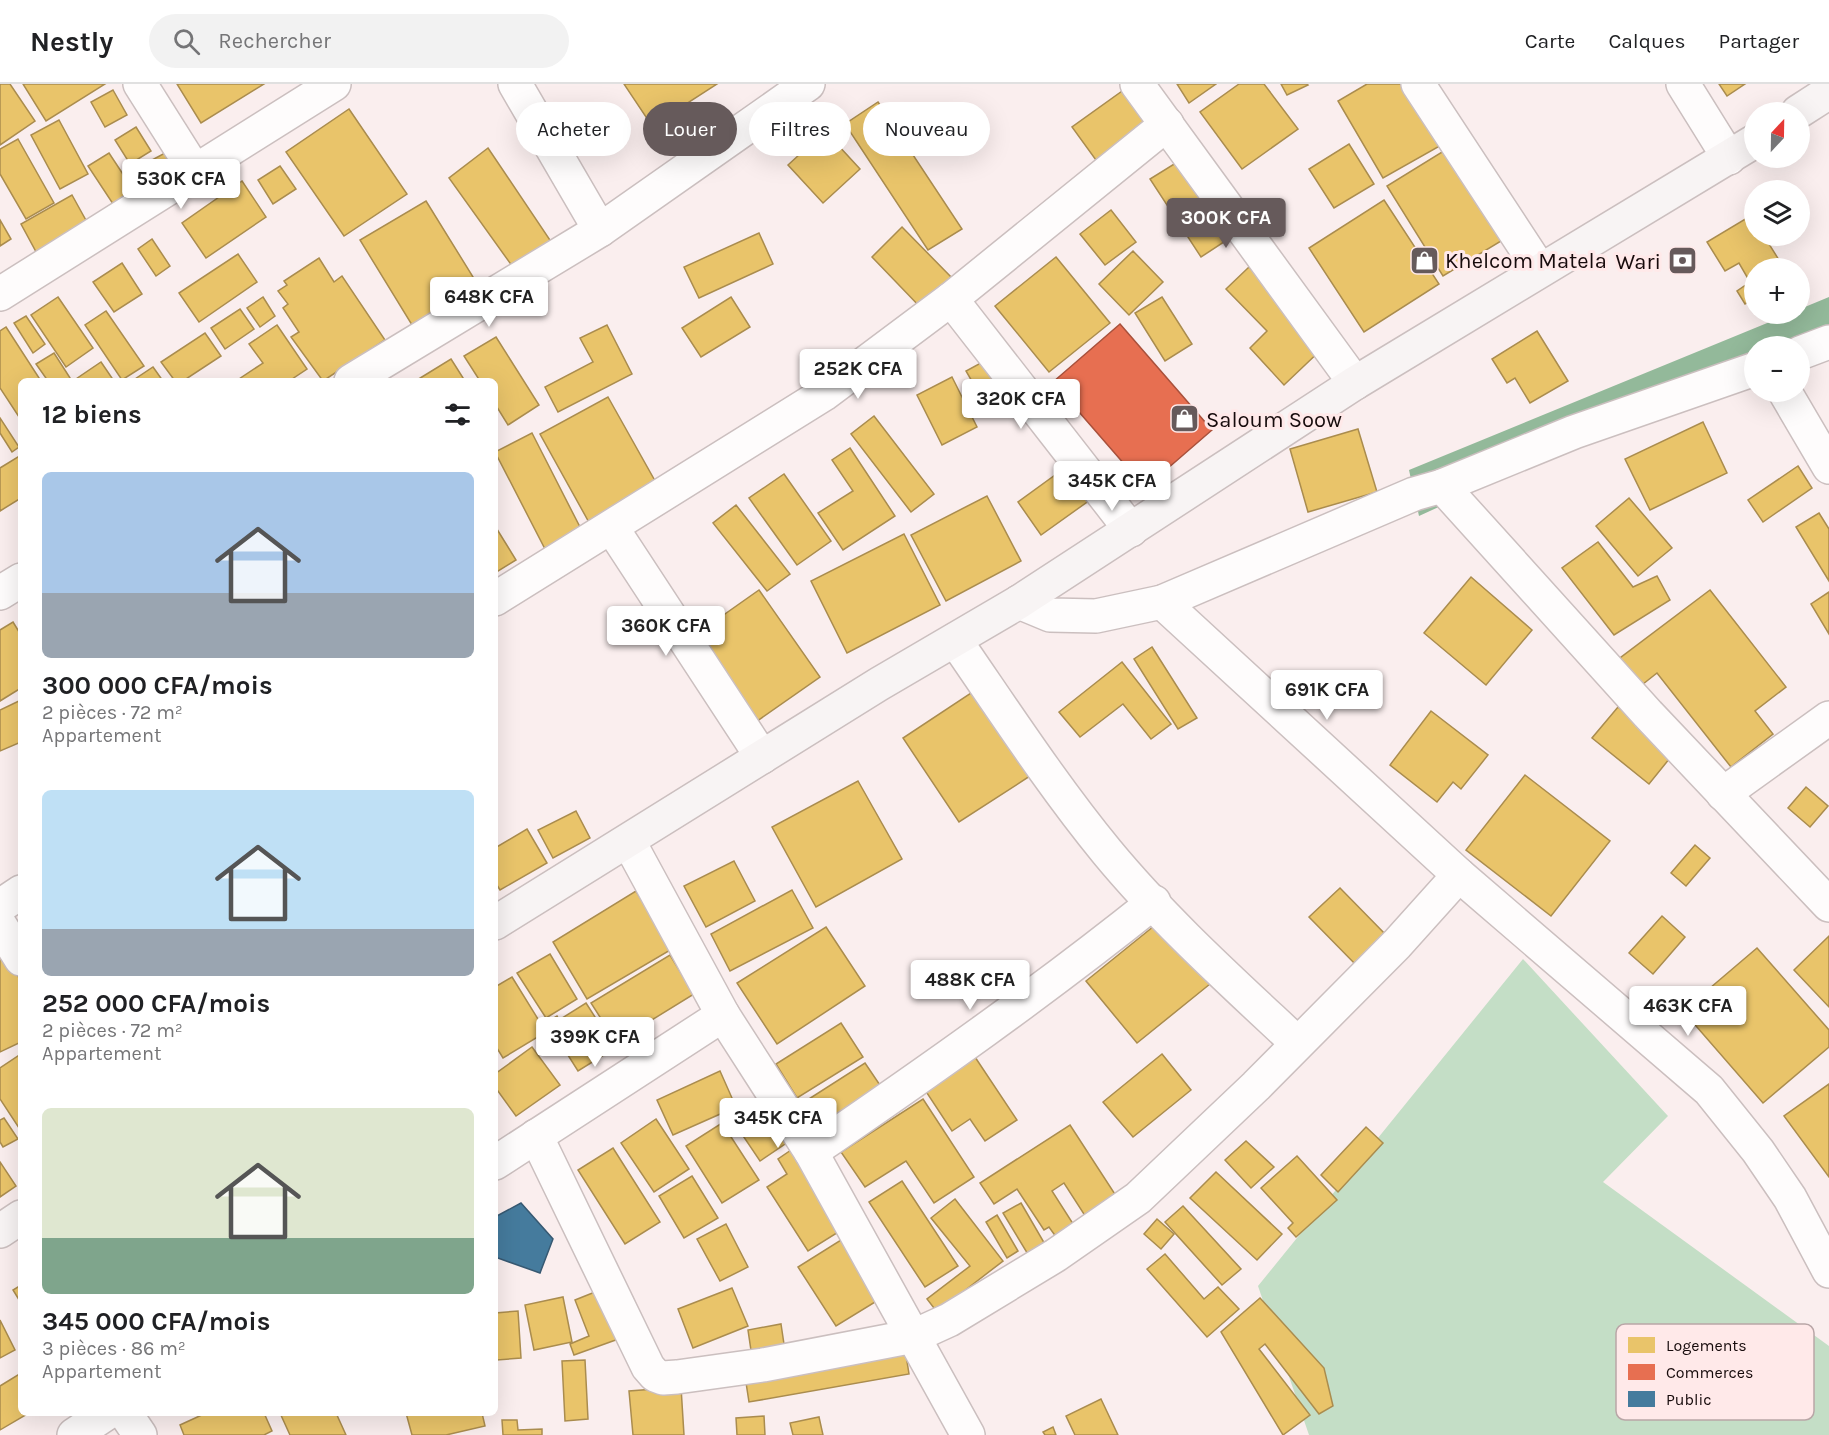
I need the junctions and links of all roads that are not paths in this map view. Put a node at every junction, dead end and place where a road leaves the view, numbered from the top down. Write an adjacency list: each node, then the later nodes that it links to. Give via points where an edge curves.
1 (140, 84): 12 (street)
2 (334, 84): 12 (street)
3 (515, 84): 13 (street)
4 (808, 84): 13 (street)
5 (1137, 84): 10 (street)
6 (1418, 84): 14 (street)
7 (1683, 84): 11 (street)
8 (1829, 92): 9 (street)
9 (1810, 104)
10 (1167, 124): 16 (street); 21 (street)
11 (1742, 150): 14 (street)
12 (195, 171): 15 (street)
13 (600, 230): 20 (street)
14 (1540, 270): 21 (street)
15 (0, 294)
16 (951, 299): 25 (street, via 824,394); 26 (street)
17 (1829, 342): 18 (street)
18 (1810, 349)
19 (1744, 373): 24 (street, via 1574,432)
20 (356, 378)
21 (1355, 383): 26 (street)
22 (1791, 402): 23 (street)
23 (1829, 467)
24 (1442, 486): 31 (street, via 1414,494); 35 (street)
25 (612, 528): 29 (street); 34 (street)
26 (1131, 530): 30 (street)
27 (18, 582): 28 (street)
28 (0, 593)
29 (498, 597)
30 (1019, 602): 31 (street, via 1050,615 1096,616); 32 (street)
31 (1162, 602): 37 (street)
32 (955, 640): 34 (street); 39 (street, via 1058,788 1107,852)
33 (1829, 718): 35 (street)
34 (762, 757): 36 (street)
35 (1723, 794): 40 (street)
36 (629, 842): 42 (street); 45 (street)
37 (1459, 875): 46 (street, via 1397,944); 52 (street, via 1709,1090 1790,1198)
38 (18, 894): 41 (street)
39 (1154, 902): 46 (street); 48 (street, via 943,1062)
40 (1829, 905)
41 (0, 906)
42 (498, 921)
43 (0, 925): 44 (street)
44 (18, 954)
45 (723, 1016): 47 (street); 48 (street)
46 (1297, 1043): 53 (street, via 1121,1211 977,1303)
47 (536, 1136): 49 (street); 53 (street, via 623,1321 655,1375 677,1377 763,1365)
48 (811, 1152): 53 (street)
49 (498, 1160)
50 (18, 1219): 51 (street)
51 (0, 1231)
52 (1829, 1270)
53 (914, 1336): 58 (street)
54 (102, 1416): 56 (street)
55 (127, 1416): 57 (street)
56 (74, 1435)
57 (140, 1435)
58 (968, 1435)

